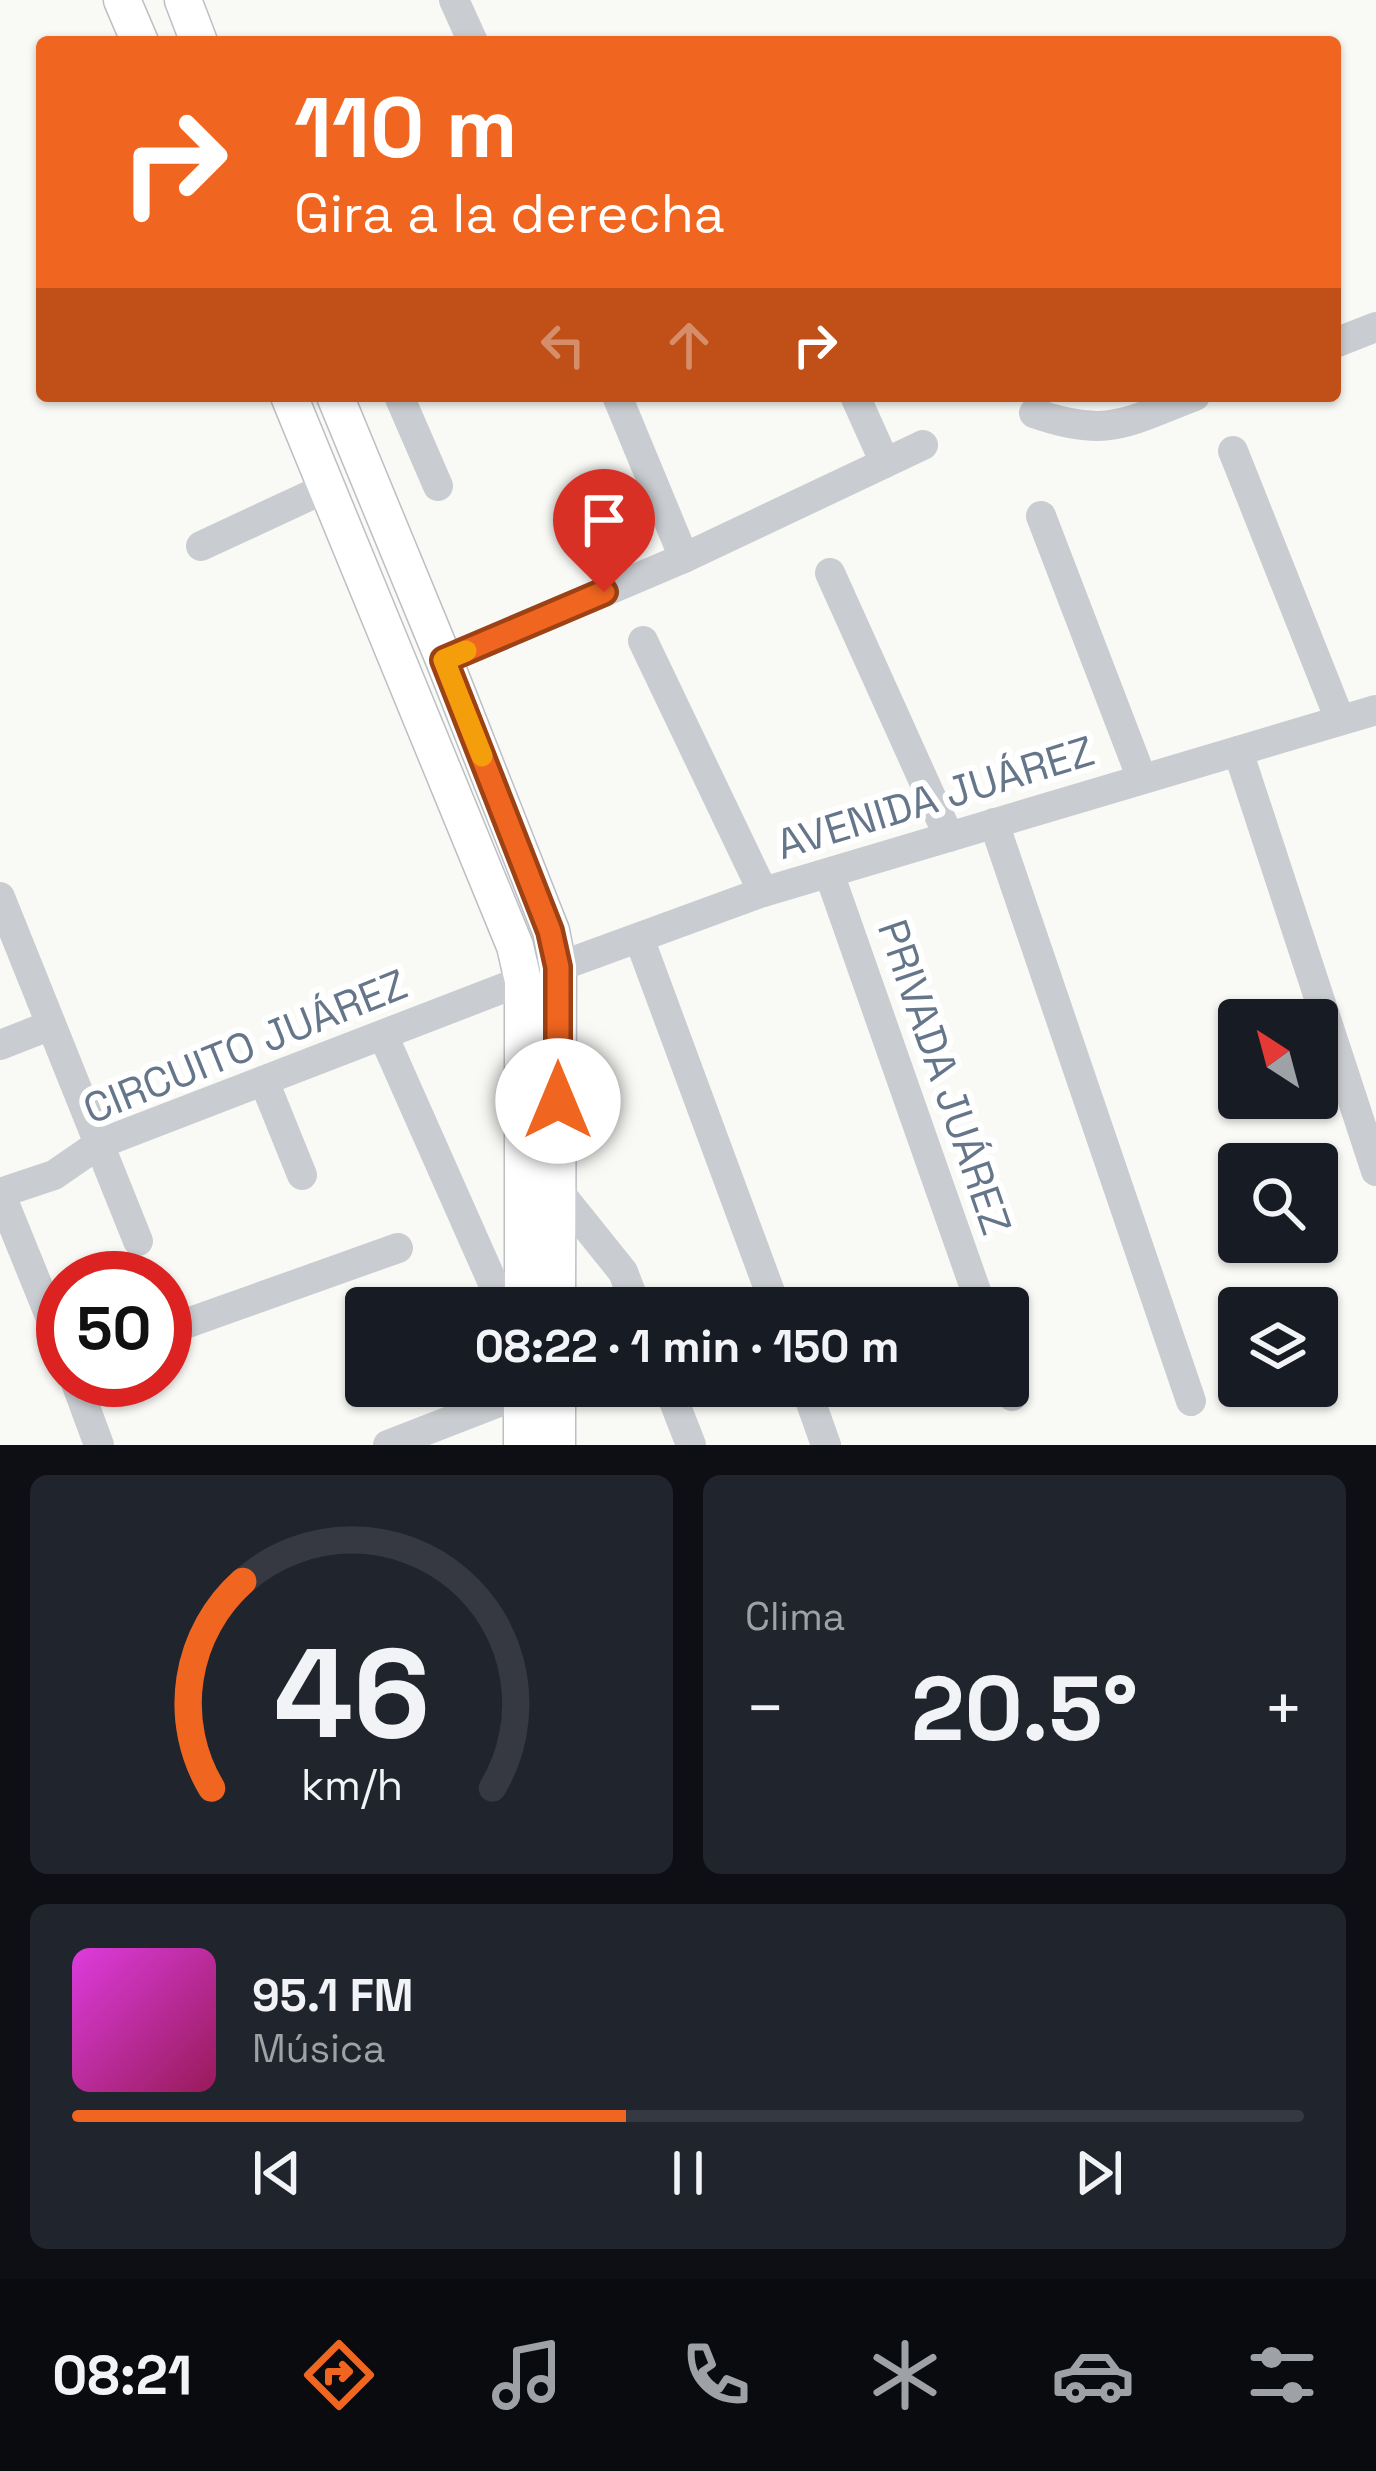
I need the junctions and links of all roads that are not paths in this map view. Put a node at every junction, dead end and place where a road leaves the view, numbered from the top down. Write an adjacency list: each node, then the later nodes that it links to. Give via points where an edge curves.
1 (122, 0): 4 (main road)
2 (184, 0): 5 (main road)
3 (454, 0): 6 (street)
4 (137, 36)
5 (197, 36)
6 (470, 36)
7 (1376, 327): 8 (street)
8 (1341, 341)
9 (292, 402): 20 (main road)
10 (337, 402): 26 (main road)
11 (402, 402): 19 (street)
12 (619, 402): 23 (street)
13 (858, 402): 18 (street)
14 (1180, 402): 15 (street, via 1096,428)
15 (1034, 413)
16 (923, 445): 18 (street)
17 (1233, 451): 28 (street)
18 (885, 463): 23 (street)
19 (438, 486)
20 (328, 488): 22 (street); 38 (main road)
21 (1041, 516): 30 (street)
22 (201, 546)
23 (684, 558): 26 (street)
24 (830, 573): 32 (street)
25 (643, 641): 34 (street)
26 (444, 660): 37 (main road)
27 (1376, 710): 28 (street, AVENIDA JUÁREZ)
28 (1340, 720): 29 (street, AVENIDA JUÁREZ)
29 (1238, 751): 30 (street, AVENIDA JUÁREZ); 44 (street)
30 (1142, 779): 31 (street, AVENIDA JUÁREZ)
31 (994, 824): 32 (street, AVENIDA JUÁREZ); 57 (street)
32 (949, 837): 33 (street, AVENIDA JUÁREZ)
33 (829, 873): 34 (street, AVENIDA JUÁREZ); 55 (street, PRIVADA JUÁREZ)
34 (763, 892): 36 (street, AVENIDA JUÁREZ)
35 (0, 896): 39 (street)
36 (639, 938): 37 (street, AVENIDA JUÁREZ); 54 (street)
37 (558, 967): 38 (street, AVENIDA JUÁREZ); 46 (main road)
38 (524, 981): 40 (street, CIRCUITO JUÁREZ); 51 (main road)
39 (51, 1025): 41 (street); 43 (street)
40 (383, 1035): 42 (street, CIRCUITO JUÁREZ); 50 (street)
41 (0, 1045)
42 (264, 1081): 43 (street, CIRCUITO JUÁREZ); 45 (street)
43 (99, 1144): 47 (street); 49 (street, CIRCUITO JUÁREZ, via 54,1175 0,1193)
44 (1376, 1171)
45 (302, 1175)
46 (558, 1191): 52 (main road); 53 (street)
47 (138, 1241)
48 (398, 1248): 56 (street)
49 (36, 1282)
50 (495, 1287)
51 (523, 1287)
52 (557, 1287)
53 (628, 1287)
54 (768, 1287)
55 (975, 1287)
56 (192, 1321)
57 (1191, 1402)
58 (85, 1407): 64 (street)
59 (485, 1407): 65 (street)
60 (530, 1407): 66 (main road)
61 (542, 1407): 67 (main road)
62 (676, 1407): 68 (street)
63 (812, 1407): 69 (street)
64 (99, 1445)
65 (388, 1445)
66 (522, 1445)
67 (557, 1445)
68 (691, 1445)
69 (826, 1445)

